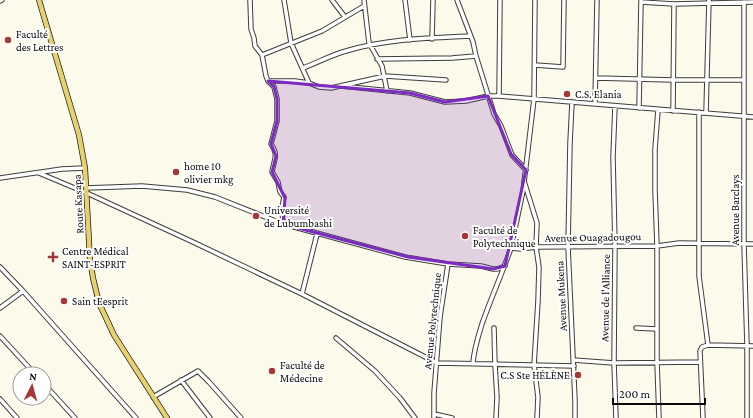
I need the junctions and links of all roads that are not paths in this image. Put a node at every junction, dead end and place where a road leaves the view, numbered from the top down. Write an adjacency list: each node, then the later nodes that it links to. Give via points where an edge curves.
1 (39, 0): 54 (main road, Route Kasapa, via 79,135)
2 (250, 0): 25 (street, via 251,29 256,49 260,50)
3 (284, 0): 23 (street)
4 (332, 0): 19 (street)
5 (364, 0): 18 (street)
6 (406, 0): 22 (street)
7 (433, 0): 21 (street)
8 (457, 0): 20 (street)
9 (500, 0): 42 (street)
10 (535, 0): 28 (street)
11 (564, 0): 28 (street, via 563,67)
12 (597, 0): 31 (street)
13 (641, 1): 17 (street); 32 (street)
14 (709, 1): 15 (street); 17 (street); 35 (street)
15 (744, 2): 16 (street); 36 (street, Avenue Barclays)
16 (753, 2)
17 (674, 4): 34 (street)
18 (364, 6): 19 (street); 24 (street)
19 (345, 16): 23 (street, via 322,31)
20 (470, 36): 21 (street); 26 (street)
21 (432, 39): 22 (street)
22 (410, 40): 24 (street)
23 (291, 43): 25 (street); 29 (street)
24 (370, 46): 27 (street); 29 (street, via 346,51)
25 (262, 55): 37 (street)
26 (476, 56): 27 (street); 41 (street)
27 (378, 59): 30 (street)
28 (534, 65): 43 (street)
29 (303, 68): 38 (street)
30 (385, 76): 33 (street); 39 (street); 40 (street)
31 (596, 78): 32 (street); 45 (street)
32 (640, 79): 34 (street); 47 (street)
33 (446, 80)
34 (673, 80): 35 (street); 49 (street)
35 (707, 80): 36 (street); 51 (street)
36 (744, 80): 52 (street, Avenue Barclays)
37 (268, 81): 38 (street); 60 (street, via 274,87 277,99 276,129 271,141 276,156 272,172 284,197)
38 (309, 83): 39 (street, via 319,87)
39 (341, 86): 40 (street)
40 (387, 91): 41 (street, via 452,102)
41 (488, 96): 42 (street); 55 (street, via 511,154)
42 (499, 96): 43 (street)
43 (534, 99): 44 (street); 55 (street)
44 (572, 102): 45 (street); 68 (street, Avenue Mukena)
45 (595, 104): 46 (street)
46 (615, 106): 47 (street); 65 (street, Avenue de l'Alliance)
47 (640, 108): 48 (street)
48 (658, 110): 49 (street); 66 (street, via 655,169)
49 (673, 111): 50 (street)
50 (699, 112): 51 (street); 62 (street)
51 (706, 113): 52 (street)
52 (744, 116): 53 (street); 63 (street, Avenue Barclays)
53 (753, 117)
54 (84, 168): 56 (street); 59 (main road, Route Kasapa)
55 (526, 170): 58 (street)
56 (38, 173): 57 (street); 59 (street)
57 (0, 178)
58 (524, 180): 67 (street, via 537,223); 69 (street)
59 (86, 190): 60 (street, Avenue Polytechnique, via 142,186 187,190 215,197); 74 (street); 96 (main road, Route Kasapa, via 90,260 99,303 114,335)
60 (283, 224): 61 (street, Avenue Polytechnique)
61 (318, 234): 70 (street, Avenue Polytechnique, via 405,257); 74 (street)
62 (699, 243): 63 (street, Avenue Ouagadougou); 66 (street, Avenue Ouagadougou); 81 (street, via 699,276)
63 (744, 244): 64 (street, Avenue Ouagadougou); 82 (street, Avenue Barclays)
64 (753, 244)
65 (615, 246): 66 (street, Avenue Ouagadougou); 68 (street, Avenue Ouagadougou); 89 (street, Avenue de l'Alliance)
66 (657, 246): 78 (street)
67 (536, 247): 68 (street, Avenue Ouagadougou); 69 (street, Avenue Ouagadougou); 91 (street, via 538,273)
68 (568, 247): 84 (street, Avenue Mukena)
69 (511, 248): 71 (street)
70 (448, 264): 71 (street, via 497,269); 87 (street, Avenue Polytechnique, via 442,299)
71 (505, 266): 88 (street, via 474,348)
72 (0, 267): 73 (street)
73 (23, 291): 75 (street); 99 (street)
74 (302, 294): 87 (street)
75 (0, 308)
76 (494, 328): 90 (street)
77 (636, 328): 78 (street)
78 (657, 329): 85 (street)
79 (0, 336): 92 (street)
80 (336, 338): 105 (street, via 375,371)
81 (708, 345): 82 (street); 86 (street, via 701,349)
82 (747, 346): 83 (street); 113 (street, Avenue Barclays)
83 (753, 346)
84 (573, 360): 89 (street); 93 (street, Avenue Mukena)
85 (657, 362): 86 (street); 89 (street); 111 (street)
86 (700, 362): 112 (street)
87 (437, 363): 88 (street); 98 (street, Avenue Polytechnique)
88 (473, 363): 90 (street)
89 (614, 363): 110 (street, Avenue de l'Alliance)
90 (495, 365): 91 (street); 107 (street)
91 (534, 365): 93 (street); 108 (street)
92 (28, 366)
93 (574, 366): 109 (street, Avenue Mukena)
94 (181, 380): 96 (street); 103 (street); 104 (street, via 200,372)
95 (52, 393): 101 (street)
96 (153, 396): 102 (main road, Route Kasapa)
97 (0, 400): 100 (street)
98 (434, 416): 106 (street)
99 (134, 417)
100 (17, 418)
101 (75, 418)
102 (167, 418)
103 (210, 418)
104 (241, 418)
105 (415, 418)
106 (452, 418)
107 (496, 418)
108 (538, 418)
109 (575, 418)
110 (616, 418)
111 (659, 418)
112 (703, 418)
113 (747, 418)

